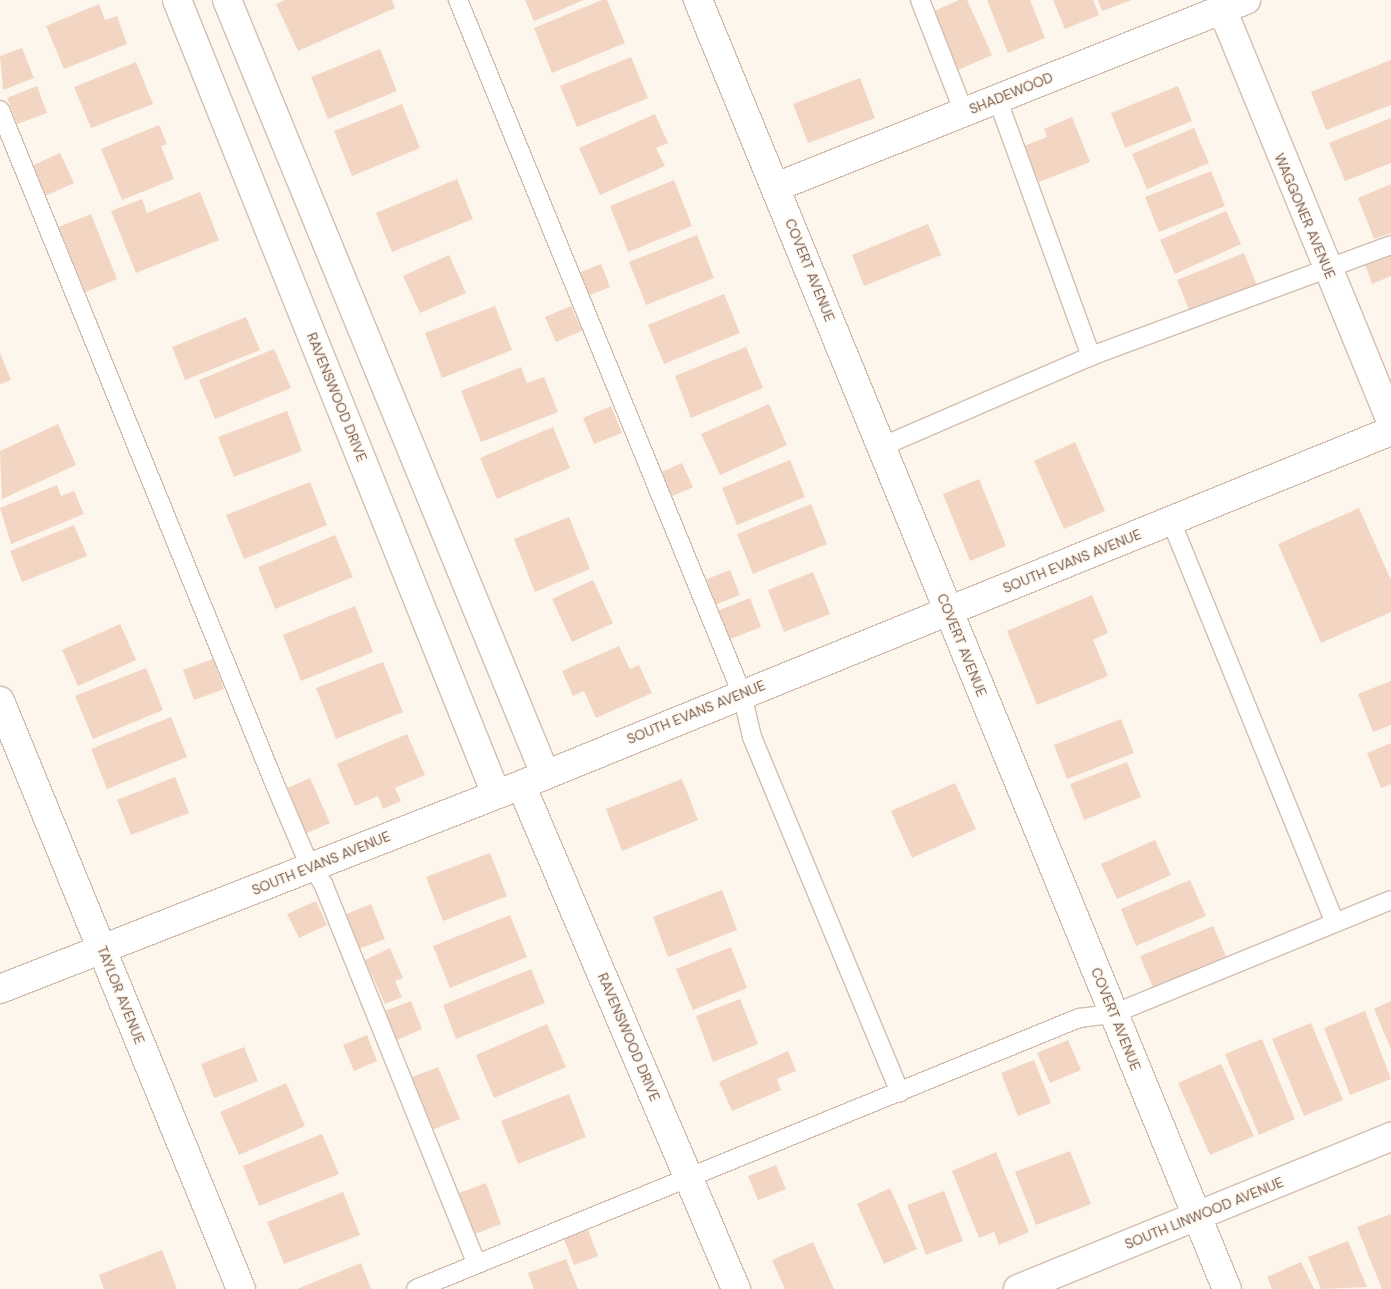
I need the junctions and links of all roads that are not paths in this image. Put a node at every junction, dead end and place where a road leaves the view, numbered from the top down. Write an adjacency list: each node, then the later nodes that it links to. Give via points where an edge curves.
1 (177, 0): 21 (street, RAVENSWOOD DRIVE)
2 (227, 0): 21 (street, RAVENSWOOD DRIVE)
3 (458, 0): 19 (lane)
4 (698, 0): 10 (street, COVERT AVENUE)
5 (920, 0): 9 (lane)
6 (1234, 5): 7 (street, SHADEWOOD); 12 (street, WAGGONER AVENUE)
7 (997, 98): 9 (street, SHADEWOOD); 13 (lane)
8 (0, 110): 22 (lane, via 276,787 305,855)
9 (964, 112): 10 (street, SHADEWOOD)
10 (776, 187): 16 (street, COVERT AVENUE)
11 (1391, 245): 12 (lane)
12 (1328, 271): 13 (lane); 14 (street, WAGGONER AVENUE)
13 (1091, 356): 16 (lane)
14 (1391, 422)
15 (1391, 431): 17 (street, SOUTH EVANS AVENUE)
16 (881, 447): 18 (street, COVERT AVENUE)
17 (1171, 521): 18 (street, SOUTH EVANS AVENUE); 24 (lane)
18 (947, 610): 19 (street, SOUTH EVANS AVENUE); 27 (street, COVERT AVENUE)
19 (742, 694): 21 (street, SOUTH EVANS AVENUE); 28 (lane, via 752,738)
20 (0, 701): 25 (street, TAYLOR AVENUE)
21 (521, 784): 22 (street, SOUTH EVANS AVENUE); 30 (street, RAVENSWOOD DRIVE)
22 (315, 866): 25 (street, SOUTH EVANS AVENUE); 32 (lane)
23 (1391, 900): 24 (lane)
24 (1335, 922): 27 (lane)
25 (102, 948): 26 (street, SOUTH EVANS AVENUE); 33 (street, TAYLOR AVENUE)
26 (0, 989)
27 (1114, 1014): 28 (lane, via 1079,1018); 31 (street, COVERT AVENUE)
28 (900, 1092): 30 (lane)
29 (1391, 1137): 31 (street, SOUTH LINWOOD AVENUE)
30 (688, 1175): 32 (lane); 35 (street, RAVENSWOOD DRIVE)
31 (1197, 1215): 36 (street, SOUTH LINWOOD AVENUE); 37 (street, COVERT AVENUE)
32 (476, 1264): 34 (lane)
33 (241, 1289)
34 (416, 1289)
35 (736, 1289)
36 (1018, 1289)
37 (1227, 1289)

